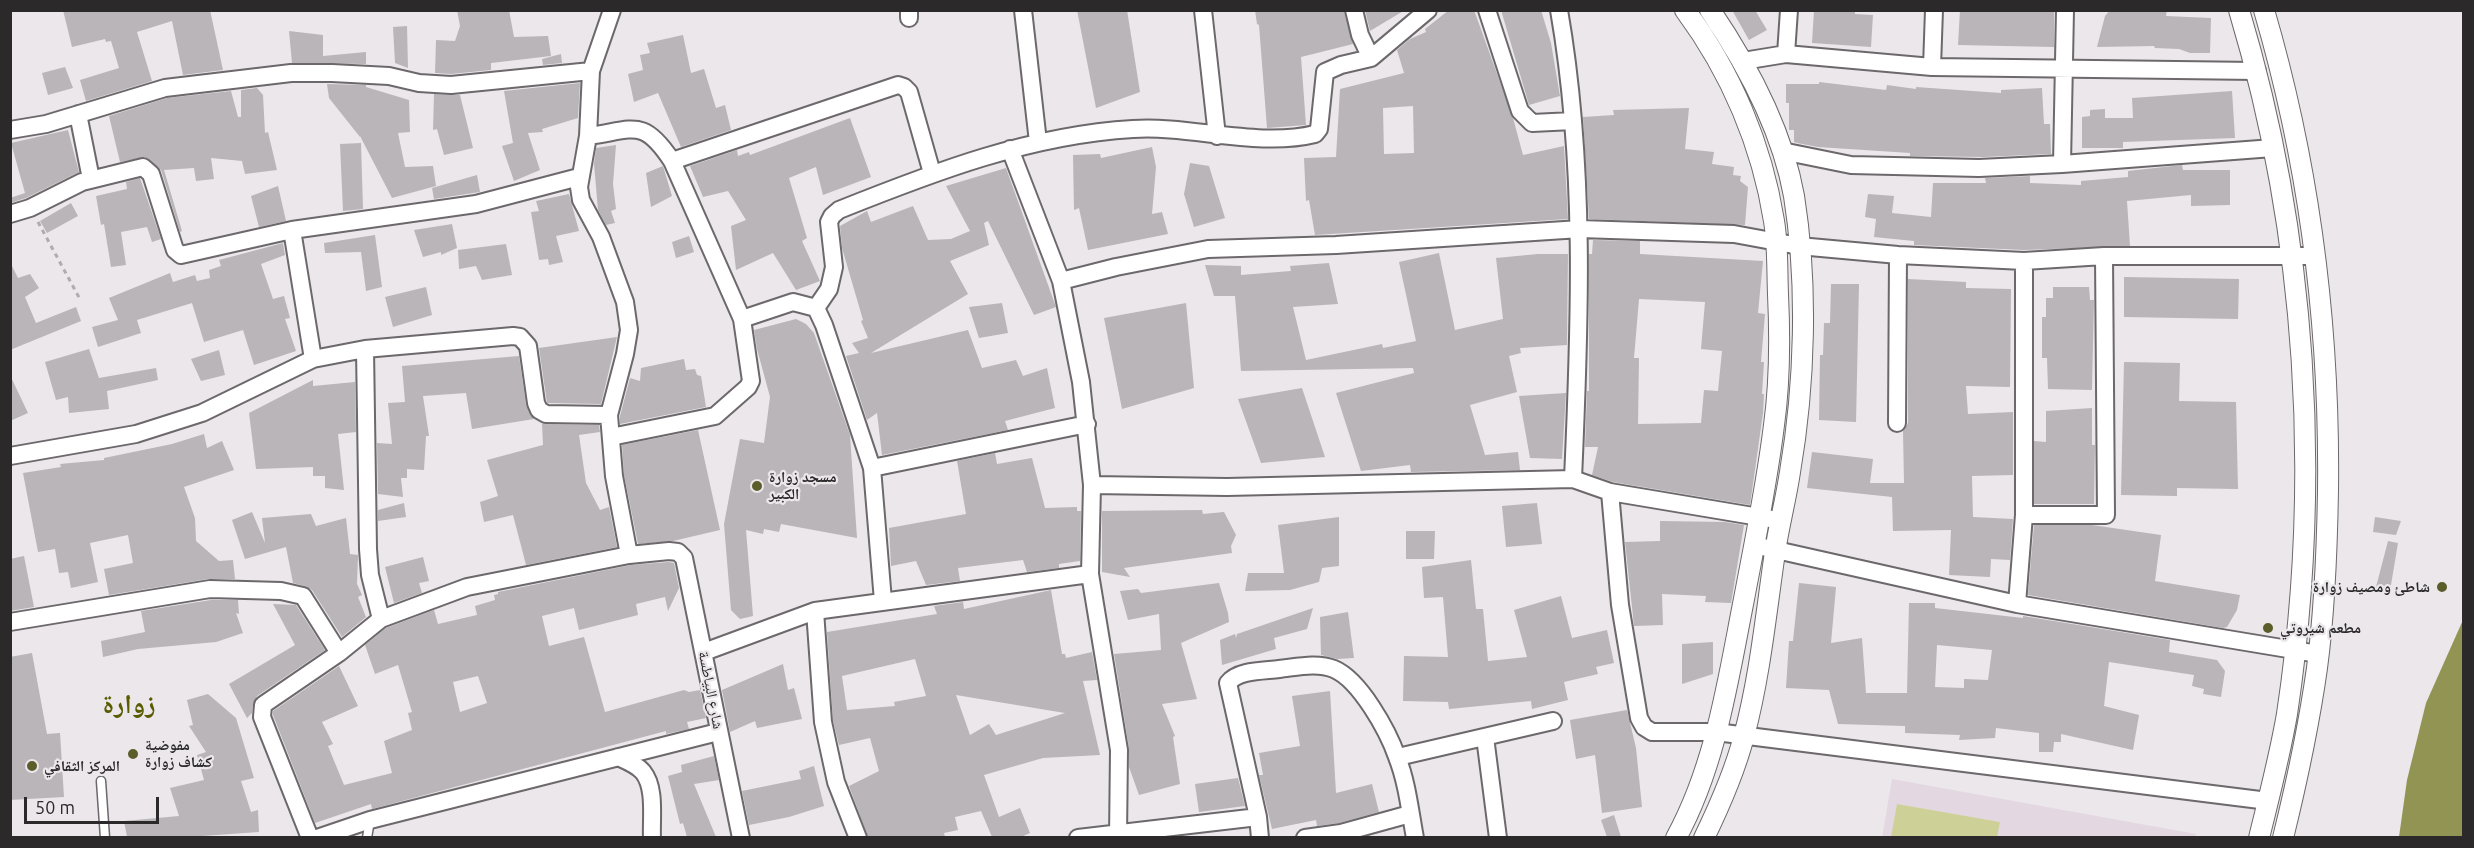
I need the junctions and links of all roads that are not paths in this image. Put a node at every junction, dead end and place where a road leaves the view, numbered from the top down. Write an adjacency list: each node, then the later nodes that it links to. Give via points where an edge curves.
1 (612, 10): 20 (street)
2 (1023, 10): 27 (street)
3 (1203, 10): 26 (street)
4 (1354, 10): 16 (street)
5 (1428, 10): 16 (street)
6 (1487, 10): 23 (street, via 1520,111 1532,123)
7 (1559, 10): 23 (street)
8 (1685, 10): 39 (street, via 1719,64 1748,124 1769,196)
9 (1710, 10): 17 (street)
10 (1789, 10): 15 (street)
11 (1934, 10): 18 (street)
12 (2065, 10): 19 (street)
13 (2239, 10): 21 (street)
14 (2264, 10): 43 (street, via 2294,130)
15 (1786, 54): 17 (street); 18 (street)
16 (1371, 58): 26 (street, via 1325,72 1319,129 1315,134 1285,138)
17 (1743, 61): 30 (street)
18 (1932, 67): 19 (street)
19 (2064, 69): 21 (street); 32 (street)
20 (591, 71): 22 (street, via 451,85 389,76 291,74 165,88); 25 (street)
21 (2257, 71): 29 (street)
22 (78, 114): 24 (street); 35 (street)
23 (1573, 121): 37 (street)
24 (10, 130)
25 (588, 136): 31 (street, via 639,129 659,142); 34 (street)
26 (1217, 136): 27 (street, via 1155,128)
27 (1038, 142): 28 (street)
28 (1010, 148): 33 (street); 46 (street)
29 (2273, 148): 32 (street); 44 (street)
30 (1782, 151): 32 (street, via 1851,165 1979,168); 40 (street, via 1794,195)
31 (672, 161): 33 (street, via 898,86 909,92); 48 (street)
32 (2062, 164)
33 (932, 173): 47 (street, via 832,216 829,222 834,267 829,289)
34 (579, 177): 38 (street, via 476,204); 51 (street, via 581,200 601,237 625,302 629,330)
35 (91, 179): 36 (street); 38 (street, via 147,169 152,174 175,250 181,255)
36 (10, 214)
37 (1580, 229): 39 (street, via 1734,234); 46 (street, via 1208,249); 57 (street)
38 (292, 230): 50 (street)
39 (1776, 242): 40 (street); 61 (street, via 1779,319 1775,422)
40 (1799, 246): 41 (street); 62 (street, via 1802,359 1791,471)
41 (1898, 255): 45 (street); 52 (street)
42 (2104, 256): 44 (street); 45 (street); 60 (street, via 2106,515)
43 (2314, 256): 44 (street); 75 (street, via 2325,350 2328,432 2326,577)
44 (2290, 257): 72 (street, via 2306,448 2304,535)
45 (2024, 261): 60 (street)
46 (1061, 281): 53 (street)
47 (816, 308): 48 (street, via 793,302); 56 (street)
48 (742, 319): 54 (street, via 751,381 748,387 715,416)
49 (365, 350): 50 (street); 51 (street, via 520,337 528,346 539,410 546,414); 70 (street, via 368,549)
50 (313, 360): 55 (street, via 191,416 136,434)
51 (609, 415): 54 (street)
52 (1897, 423)
53 (1087, 424): 56 (street); 58 (street)
54 (611, 437): 65 (street)
55 (10, 456)
56 (872, 468): 67 (street)
57 (1574, 479): 58 (street); 59 (street)
58 (1092, 485): 66 (street)
59 (1610, 492): 61 (street); 78 (street, via 1620,605 1639,718 1652,732)
60 (2024, 515): 68 (street)
61 (1759, 517): 62 (street); 63 (street)
62 (1781, 521): 64 (street)
63 (1754, 545): 64 (street); 78 (street)
64 (1775, 550): 68 (street); 79 (street)
65 (629, 555): 70 (street, via 467,587); 73 (street, شارع البياطسة, via 669,551 684,558)
66 (1090, 574): 67 (street); 88 (street, via 1119,750)
67 (883, 601): 69 (street)
68 (2017, 604): 72 (street)
69 (815, 610): 73 (street); 95 (street, via 824,722 836,782)
70 (381, 619): 74 (street)
71 (10, 622): 74 (street, via 210,589 281,591 303,596)
72 (2294, 650): 75 (street); 84 (street, via 2286,715)
73 (704, 652): 77 (street, شارع البياطسة)
74 (339, 653): 90 (street, via 263,705 262,717)
75 (2318, 654): 104 (street, via 2305,742)
76 (1553, 721): 80 (street)
77 (718, 732): 81 (street); 94 (street, شارع البياطسة)
78 (1716, 732): 79 (street); 101 (street, via 1694,801)
79 (1744, 736): 84 (street); 102 (street, via 1721,804)
80 (1485, 737): 82 (street); 100 (street)
81 (618, 757): 87 (street); 93 (street, via 642,771 647,779)
82 (1398, 757): 85 (street); 86 (street, via 1373,708 1335,669 1314,665 1233,677 1228,683)
83 (101, 781): 89 (lane)
84 (2268, 801): 103 (street)
85 (1410, 814): 98 (street, via 1341,833); 99 (street)
86 (1258, 817): 88 (street); 97 (street)
87 (370, 820): 91 (street); 92 (lane)
88 (1118, 835): 96 (street)
89 (105, 837)
90 (310, 837)
91 (316, 837)
92 (367, 837)
93 (651, 837)
94 (741, 837)
95 (858, 837)
96 (1078, 837)
97 (1260, 837)
98 (1305, 837)
99 (1415, 837)
100 (1498, 837)
101 (1676, 837)
102 (1704, 837)
103 (2259, 837)
104 (2283, 837)

